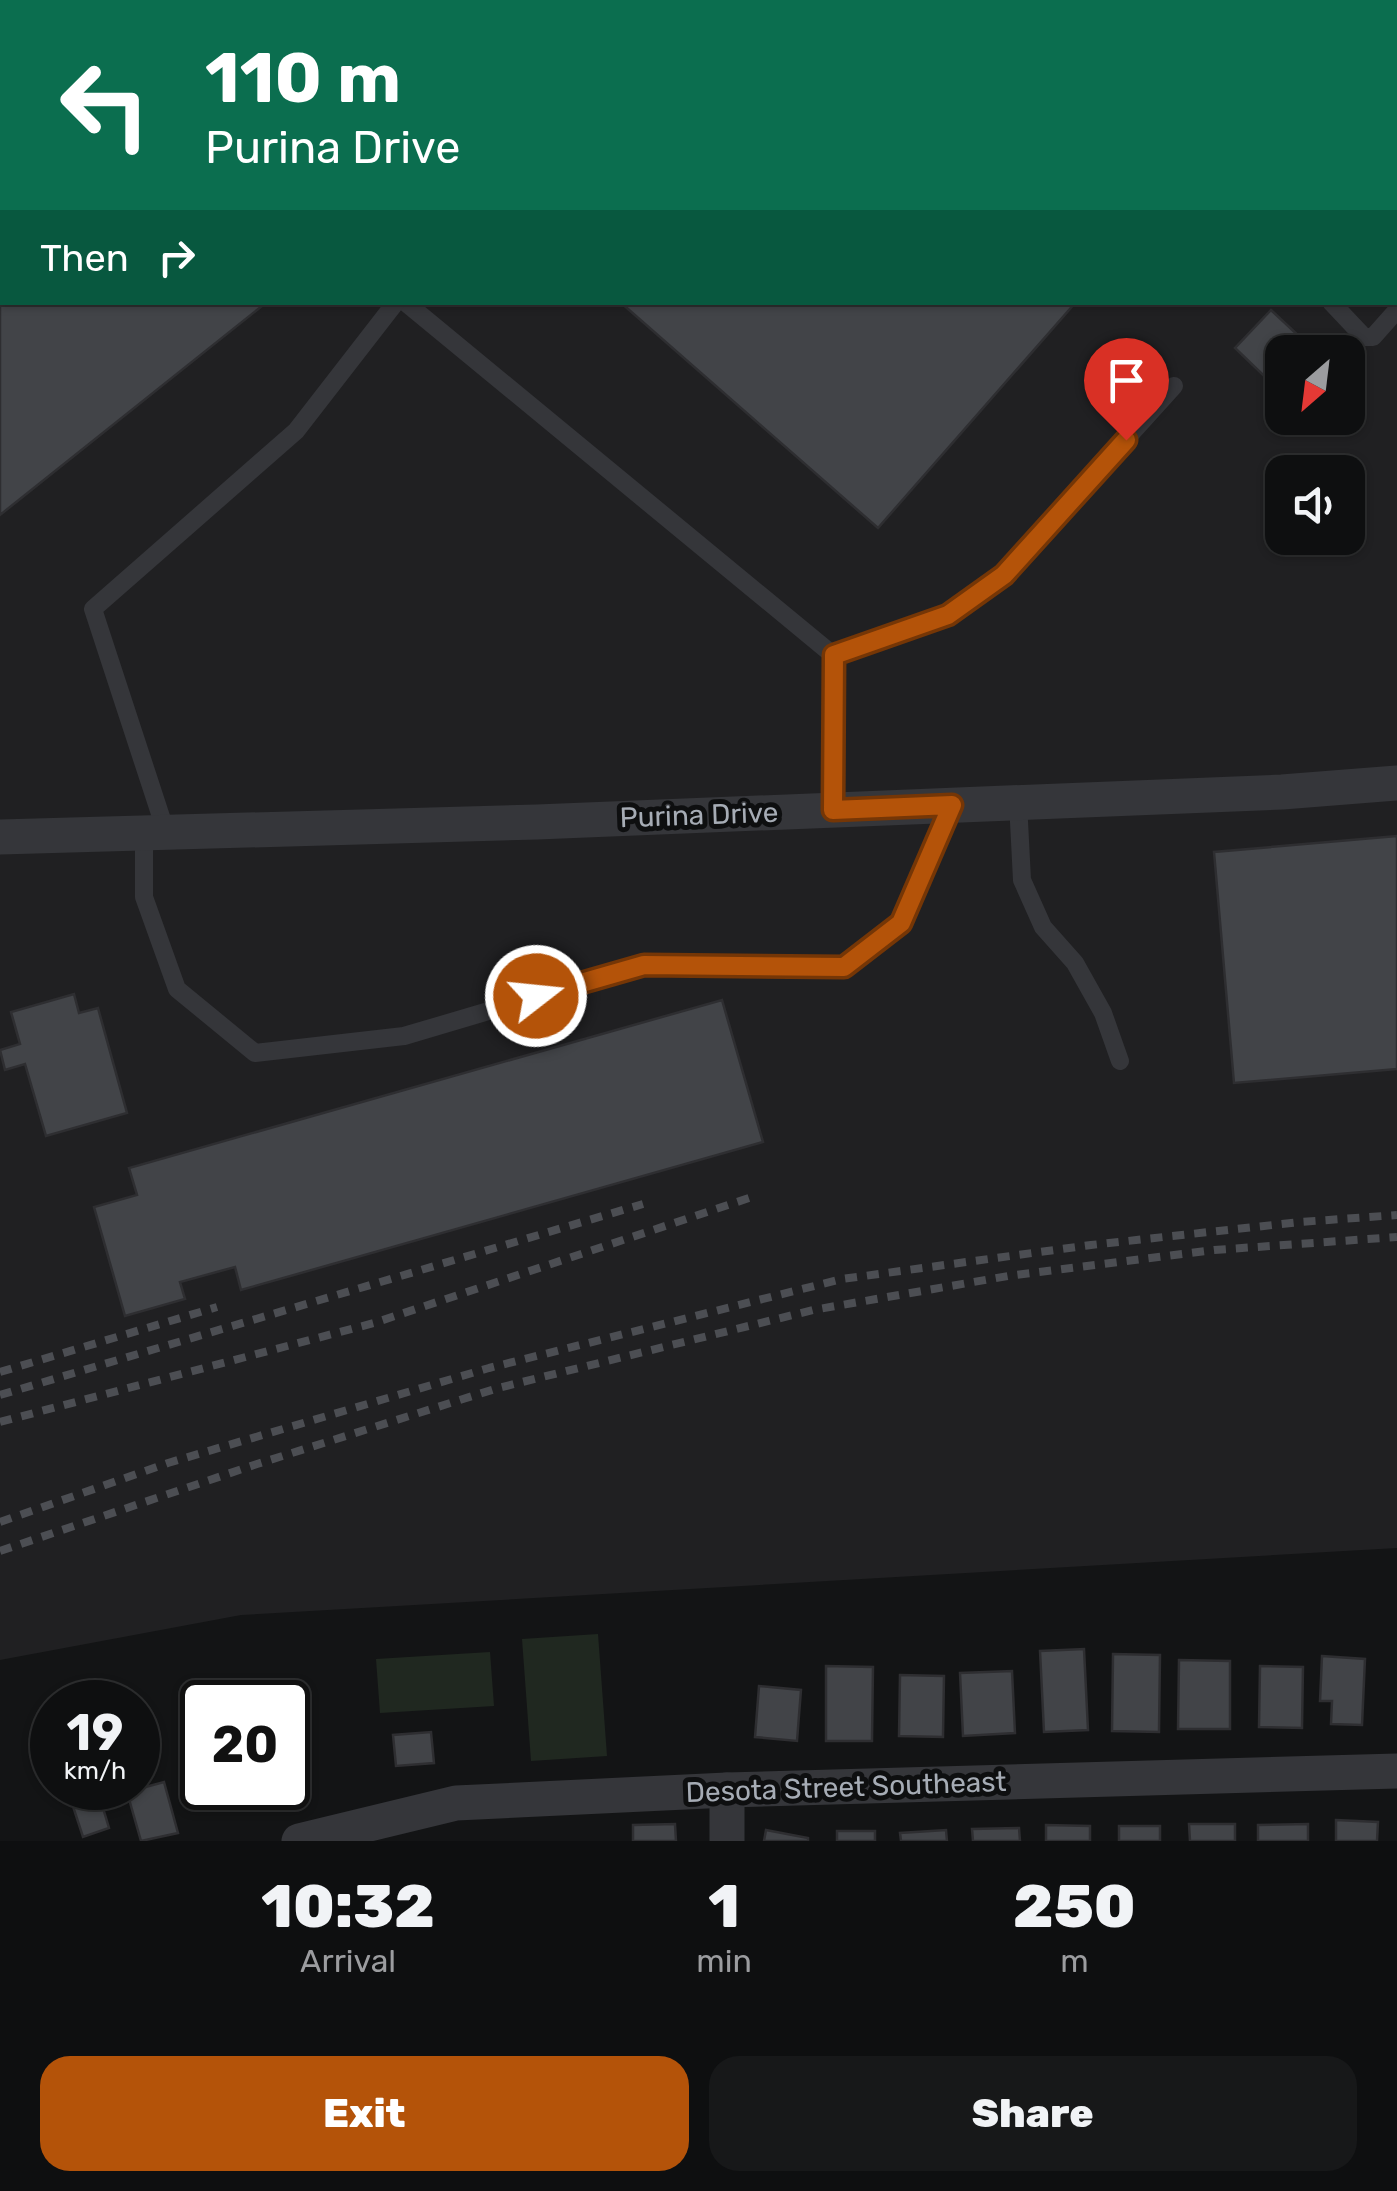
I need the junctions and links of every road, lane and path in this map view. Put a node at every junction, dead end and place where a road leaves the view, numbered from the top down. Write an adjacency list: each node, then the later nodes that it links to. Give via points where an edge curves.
1 (394, 305): 11 (lane, via 296,432 93,609)
2 (410, 305): 6 (lane)
3 (1334, 305): 4 (lane, via 1364,338 1372,338)
4 (1397, 310)
5 (1174, 386): 6 (lane, via 1004,575 948,615)
6 (834, 655): 10 (lane)
7 (1397, 783): 8 (street, Purina Drive)
8 (1018, 802): 9 (street, Purina Drive); 13 (lane, via 1022,880 1044,927 1075,963)
9 (952, 805): 10 (street, Purina Drive); 11 (lane, via 901,923 844,967 644,965 404,1036 255,1054 177,988 144,897)
10 (833, 810): 11 (street, Purina Drive)
11 (155, 833): 12 (street, Purina Drive)
12 (0, 837)
13 (1120, 1061)
14 (1397, 1771): 15 (street, Desota Street Southeast)
15 (727, 1790): 16 (street, Desota Street Southeast, via 456,1803); 17 (street)
16 (299, 1841)
17 (728, 1841)

